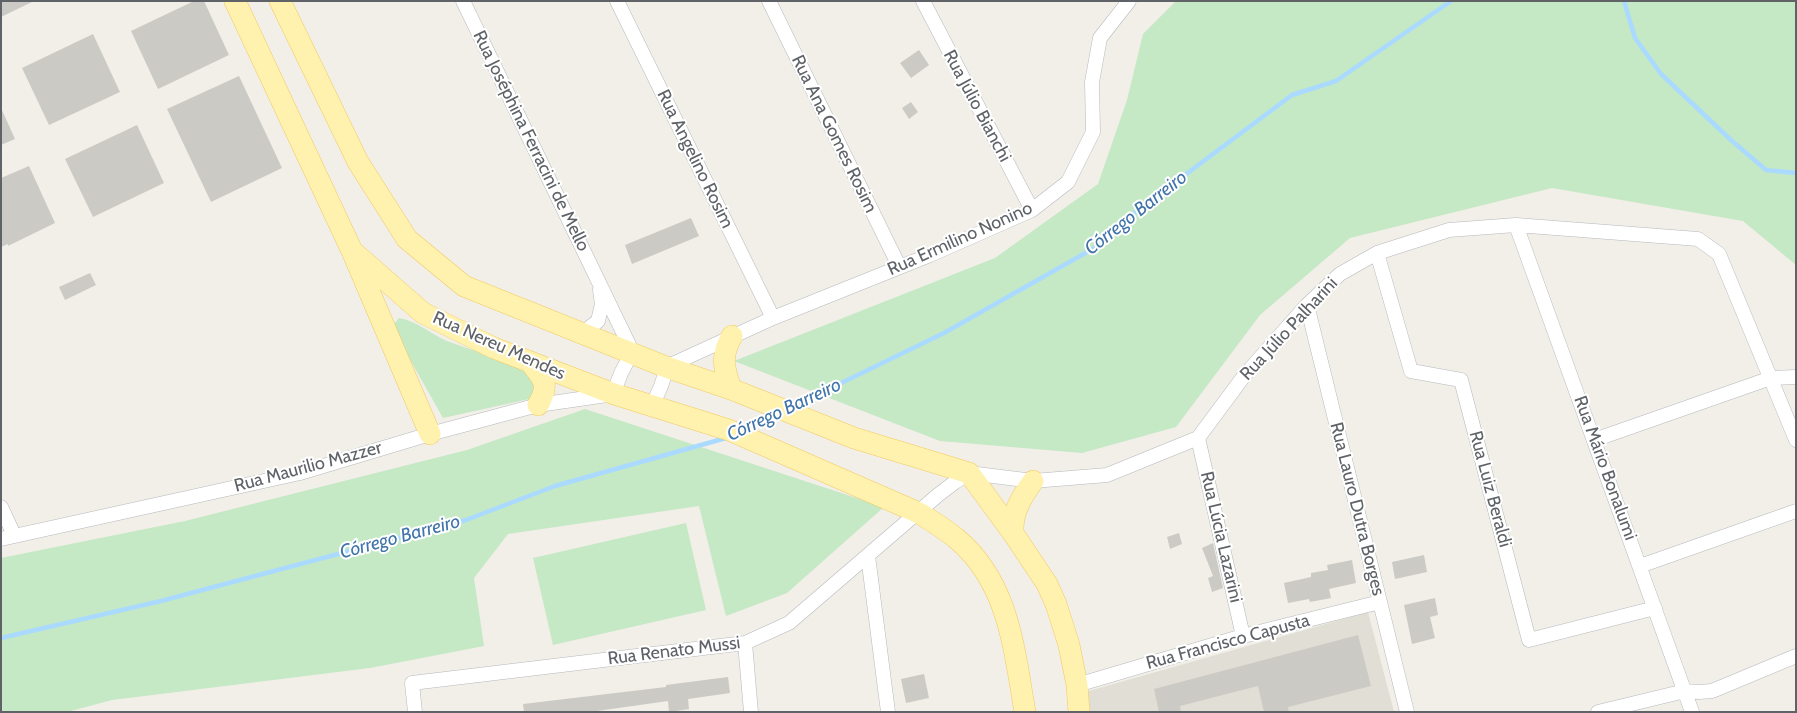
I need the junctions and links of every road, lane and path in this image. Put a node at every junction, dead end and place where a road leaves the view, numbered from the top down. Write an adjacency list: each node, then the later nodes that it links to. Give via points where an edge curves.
1 (235, 1): 10 (main road, Rua Nereu Mendes)
2 (280, 1): 16 (main road, via 358,162 407,239 464,286)
3 (463, 1): 13 (street, Rua Joséphina Ferracini de Mello)
4 (616, 1): 15 (street, Rua Angelino Rosim)
5 (769, 1): 12 (street, Rua Ana Gomes Rosim)
6 (923, 1): 8 (street, Rua Júlio Bianchi)
7 (1129, 1): 8 (street, Rua Ermilino Nonino, via 1100,38 1092,82 1094,132 1068,182)
8 (1032, 210): 12 (street, Rua Ermilino Nonino)
9 (1516, 226): 11 (street, Rua Júlio Palharini, via 1449,230); 22 (street, Rua Júlio Palharini, via 1698,239 1719,254); 29 (street, Rua Mário Bonalumi)
10 (352, 251): 19 (main road, Rua Nereu Mendes, via 422,313); 27 (main road)
11 (1377, 253): 14 (street, Rua Júlio Palharini, via 1340,274); 41 (street, Rua Luiz Beraldi, via 1411,371 1461,380 1529,640)
12 (899, 266): 15 (street, Rua Ermilino Nonino)
13 (599, 282): 16 (street, Rua Joséphina Ferracini de Mello, via 602,304 598,321); 18 (street, Rua Joséphina Ferracini de Mello)
14 (1307, 306): 28 (street, Rua Júlio Palharini, via 1244,376); 40 (street, Rua Lauro Dutra Borges)
15 (773, 318): 17 (street, Rua Ermilino Nonino)
16 (581, 334): 18 (main road)
17 (732, 336): 20 (street, Rua Ermilino Nonino); 23 (main road, via 726,345 724,364)
18 (633, 353): 20 (main road); 24 (street, via 623,367)
19 (530, 362): 24 (main road, Rua Nereu Mendes); 25 (main road, via 544,379 546,392)
20 (666, 367): 23 (main road); 26 (street, via 659,393)
21 (1796, 377): 22 (street)
22 (1771, 378): 29 (street); 30 (street)
23 (731, 390): 31 (main road, via 854,438)
24 (614, 394): 25 (street, Rua Maurilio Mazzer); 26 (main road, Rua Nereu Mendes)
25 (538, 405): 27 (street, Rua Maurilio Mazzer)
26 (651, 406): 35 (main road, Rua Nereu Mendes, via 729,430)
27 (430, 434): 37 (street, Rua Maurilio Mazzer, via 300,473)
28 (1198, 438): 32 (street, via 1107,475); 42 (street, Rua Lúcia Lazarini)
29 (1594, 440): 39 (street, Rua Mário Bonalumi)
30 (1796, 440)
31 (969, 473): 32 (street); 35 (street, Rua Renato Mussi); 36 (main road)
32 (1033, 481): 36 (main road, via 1014,512)
33 (1, 507): 37 (street)
34 (1796, 511): 39 (street)
35 (919, 513): 38 (street, Rua Renato Mussi); 50 (main road, Rua Nereu Mendes, via 958,540 981,566 1001,599)
36 (1013, 533): 45 (main road, via 1047,584 1056,604 1068,639)
37 (8, 537)
38 (868, 556): 43 (street, Rua Renato Mussi, via 789,623); 49 (street)
39 (1640, 566): 41 (street, Rua Mário Bonalumi)
40 (1380, 602): 42 (street, Rua Francisco Capusta); 52 (street, Rua Lauro Dutra Borges)
41 (1655, 608): 46 (street, Rua Mário Bonalumi)
42 (1243, 636): 45 (street, Rua Francisco Capusta)
43 (745, 643): 47 (street, Rua Renato Mussi, via 412,683); 48 (street)
44 (1796, 656): 46 (street, via 1712,690)
45 (1077, 685): 51 (main road)
46 (1685, 691): 53 (street); 54 (street, Rua Mário Bonalumi)
47 (414, 712)
48 (751, 712)
49 (888, 712)
50 (1025, 712)
51 (1079, 712)
52 (1407, 712)
53 (1598, 712)
54 (1692, 712)

